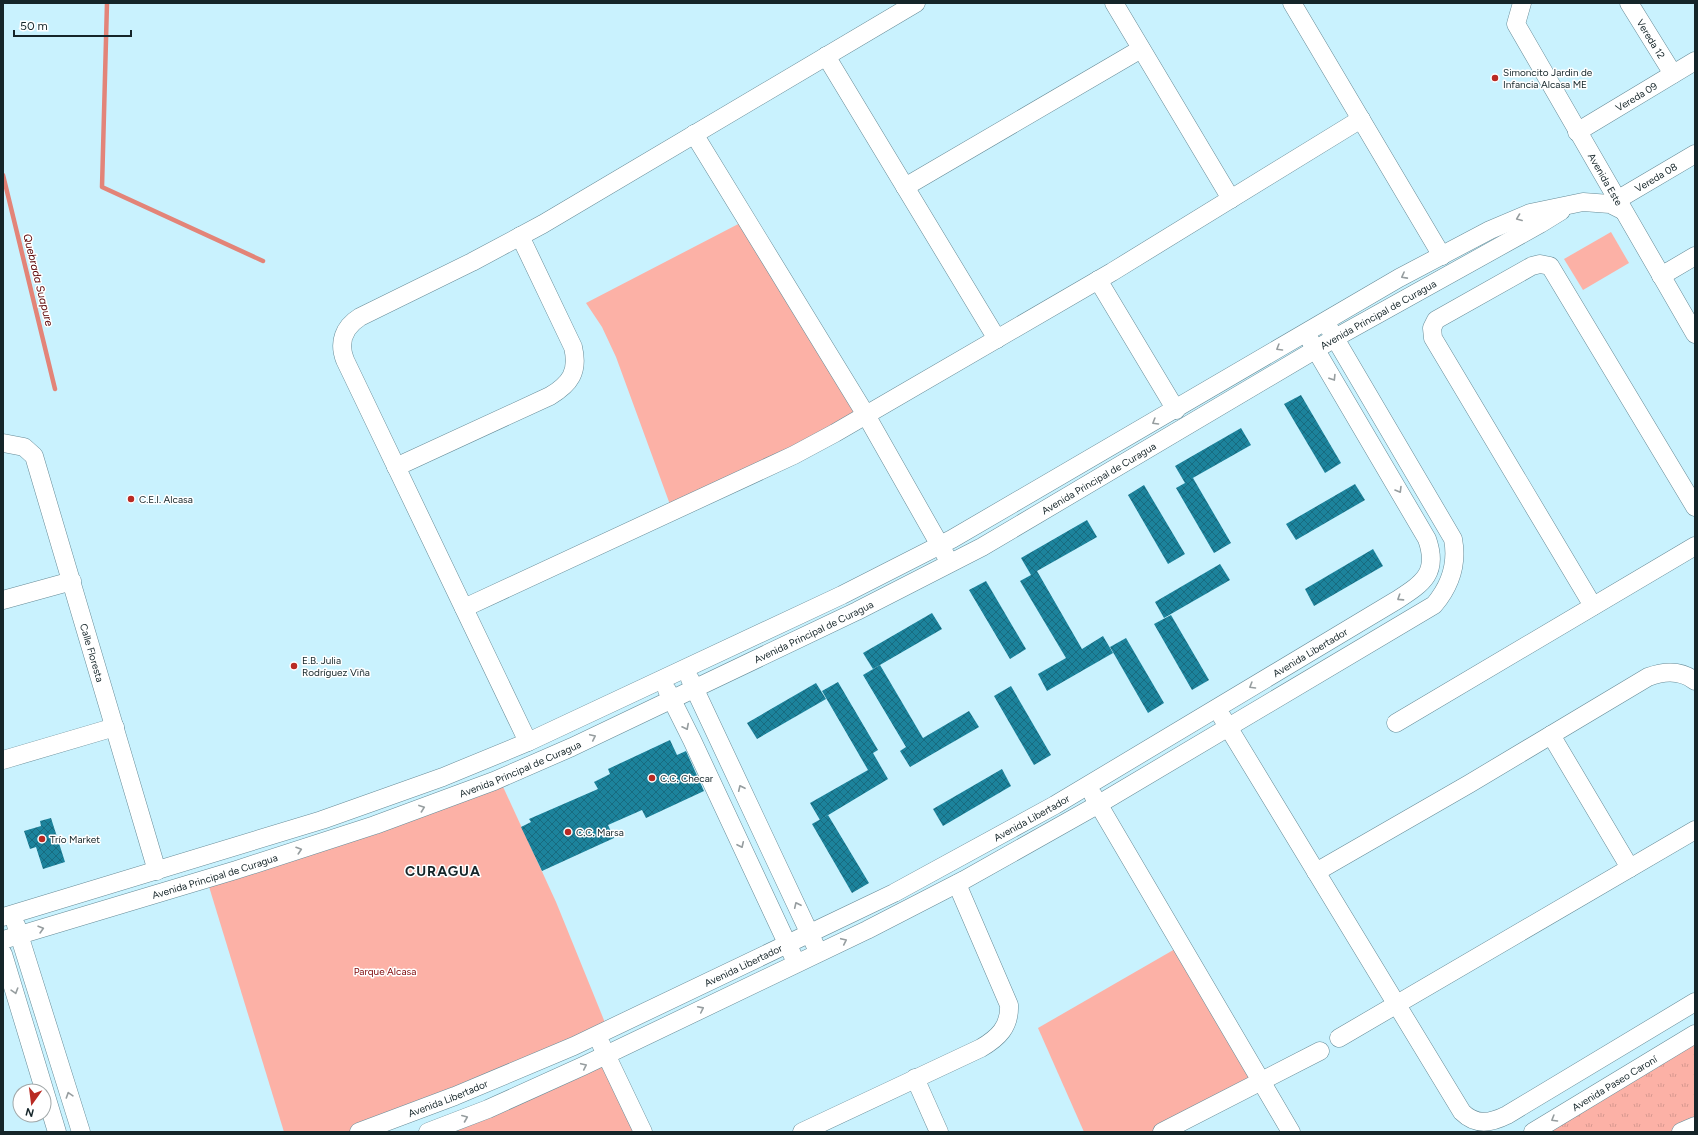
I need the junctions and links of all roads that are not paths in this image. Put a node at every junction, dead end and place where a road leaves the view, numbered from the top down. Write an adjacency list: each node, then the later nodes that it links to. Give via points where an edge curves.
1 (916, 3): 7 (street)
2 (1114, 3): 6 (street)
3 (1292, 3): 10 (street)
4 (1522, 3): 11 (street, Avenida Este, via 1516,24)
5 (1629, 3): 9 (street, Vereda 12)
6 (1141, 49): 14 (street); 15 (street)
7 (826, 56): 12 (street); 14 (street)
8 (1695, 61): 9 (street, Vereda 09)
9 (1673, 74): 11 (street, Vereda 09)
10 (1361, 119): 15 (street); 19 (street)
11 (1577, 132): 17 (street, Avenida Este)
12 (694, 134): 18 (street); 30 (street)
13 (1695, 154): 17 (street, Vereda 08)
14 (905, 187): 27 (street)
15 (1231, 199): 22 (street)
16 (1571, 204): 17 (street, Avenida Principal de Curagua, via 1597,202); 19 (street, Avenida Principal de Curagua, one-way to 19, via 1530,213 1510,221); 26 (street, Avenida Principal de Curagua, via 1540,224)
17 (1619, 205): 21 (street, Avenida Este)
18 (520, 236): 32 (street, via 360,317 348,326 341,346 344,360); 32 (street, via 573,347 576,364 571,378 550,396)
19 (1442, 256): 23 (street, Avenida Principal de Curagua, one-way to 23)
20 (1695, 256): 21 (street)
21 (1661, 276): 25 (street, Avenida Este)
22 (1098, 280): 27 (street); 29 (street)
23 (1325, 321): 24 (street, Avenida Principal de Curagua); 26 (street, Avenida Libertador)
24 (1305, 333): 28 (street, Avenida Libertador); 29 (street, Avenida Principal de Curagua, one-way to 29)
25 (1695, 334)
26 (1335, 338): 28 (street, Avenida Principal de Curagua); 49 (street, Avenida Libertador, via 1453,539 1455,550 1452,573 1442,595 1434,605)
27 (997, 339): 30 (street)
28 (1315, 350): 36 (street, Avenida Principal de Curagua, via 1025,523); 46 (street, Avenida Libertador, one-way to 46, via 1419,525 1430,549 1430,568 1423,582 1397,600)
29 (1176, 410): 34 (street, Avenida Principal de Curagua, one-way to 34)
30 (866, 415): 34 (street); 40 (street, via 794,454)
31 (10, 444): 37 (street, Calle Floresta, via 30,451 34,456)
32 (396, 468): 40 (street)
33 (1695, 507): 39 (street, via 1550,266 1532,266 1436,320 1432,328 1433,338)
34 (940, 545): 36 (street); 41 (street, Avenida Principal de Curagua, via 842,595)
35 (1695, 546): 39 (street)
36 (950, 564): 44 (street, Avenida Principal de Curagua)
37 (72, 581): 38 (street); 48 (street, Calle Floresta)
38 (3, 600)
39 (1593, 606): 47 (street)
40 (464, 608): 51 (street)
41 (685, 669): 42 (street, Avenida Principal de Curagua); 44 (street)
42 (662, 680): 45 (street); 51 (street, Avenida Principal de Curagua)
43 (1695, 681): 50 (street, via 1674,672 1648,677)
44 (695, 689): 45 (street, Avenida Principal de Curagua); 61 (street, one-way to 44)
45 (672, 700): 62 (street, Avenida Principal de Curagua, one-way to 45, via 236,870 440,802 550,757); 63 (street, one-way to 63)
46 (1216, 707): 49 (street); 53 (street, Avenida Libertador)
47 (1396, 723)
48 (115, 727): 52 (street); 57 (street, Calle Floresta)
49 (1228, 727): 54 (street, Avenida Libertador); 58 (street)
50 (1551, 735): 56 (street); 58 (street)
51 (528, 742): 57 (street, Avenida Principal de Curagua, via 391,796)
52 (3, 760)
53 (1087, 785): 54 (street); 61 (street, Avenida Libertador, via 972,851)
54 (1099, 804): 59 (street, Avenida Libertador); 75 (street)
55 (1695, 830): 56 (street)
56 (1630, 868): 68 (street)
57 (157, 871): 60 (street, Avenida Principal de Curagua)
58 (1316, 872): 68 (street)
59 (957, 884): 64 (street, Avenida Libertador, one-way to 59); 74 (street, via 1007,999 1009,1016 1003,1032 991,1042)
60 (8, 916): 62 (street)
61 (810, 934): 63 (street, Avenida Libertador); 64 (street)
62 (11, 938): 78 (street, one-way to 62)
63 (788, 945): 66 (street); 70 (street, Avenida Libertador)
64 (819, 953): 66 (street, Avenida Libertador)
65 (3, 954): 77 (street, one-way to 77)
66 (797, 963): 73 (street, Avenida Libertador, one-way to 66)
67 (1695, 1002): 68 (street, via 1507,1115 1495,1121 1484,1122 1471,1119 1462,1112)
68 (1396, 1004): 71 (street)
69 (1695, 1034): 86 (street, Avenida Paseo Caroní, one-way to 86)
70 (597, 1035): 73 (street); 79 (street, Avenida Libertador, via 455,1096)
71 (1339, 1038)
72 (1320, 1051): 75 (street)
73 (606, 1055): 80 (street, Avenida Libertador, one-way to 73); 81 (street)
74 (915, 1078): 82 (street); 83 (street)
75 (1262, 1082): 84 (street); 85 (street)
76 (1695, 1126): 87 (street)
77 (57, 1132)
78 (81, 1132)
79 (359, 1132)
80 (428, 1132)
81 (643, 1132)
82 (802, 1132)
83 (939, 1132)
84 (1162, 1132)
85 (1291, 1132)
86 (1533, 1132)
87 (1681, 1132)

